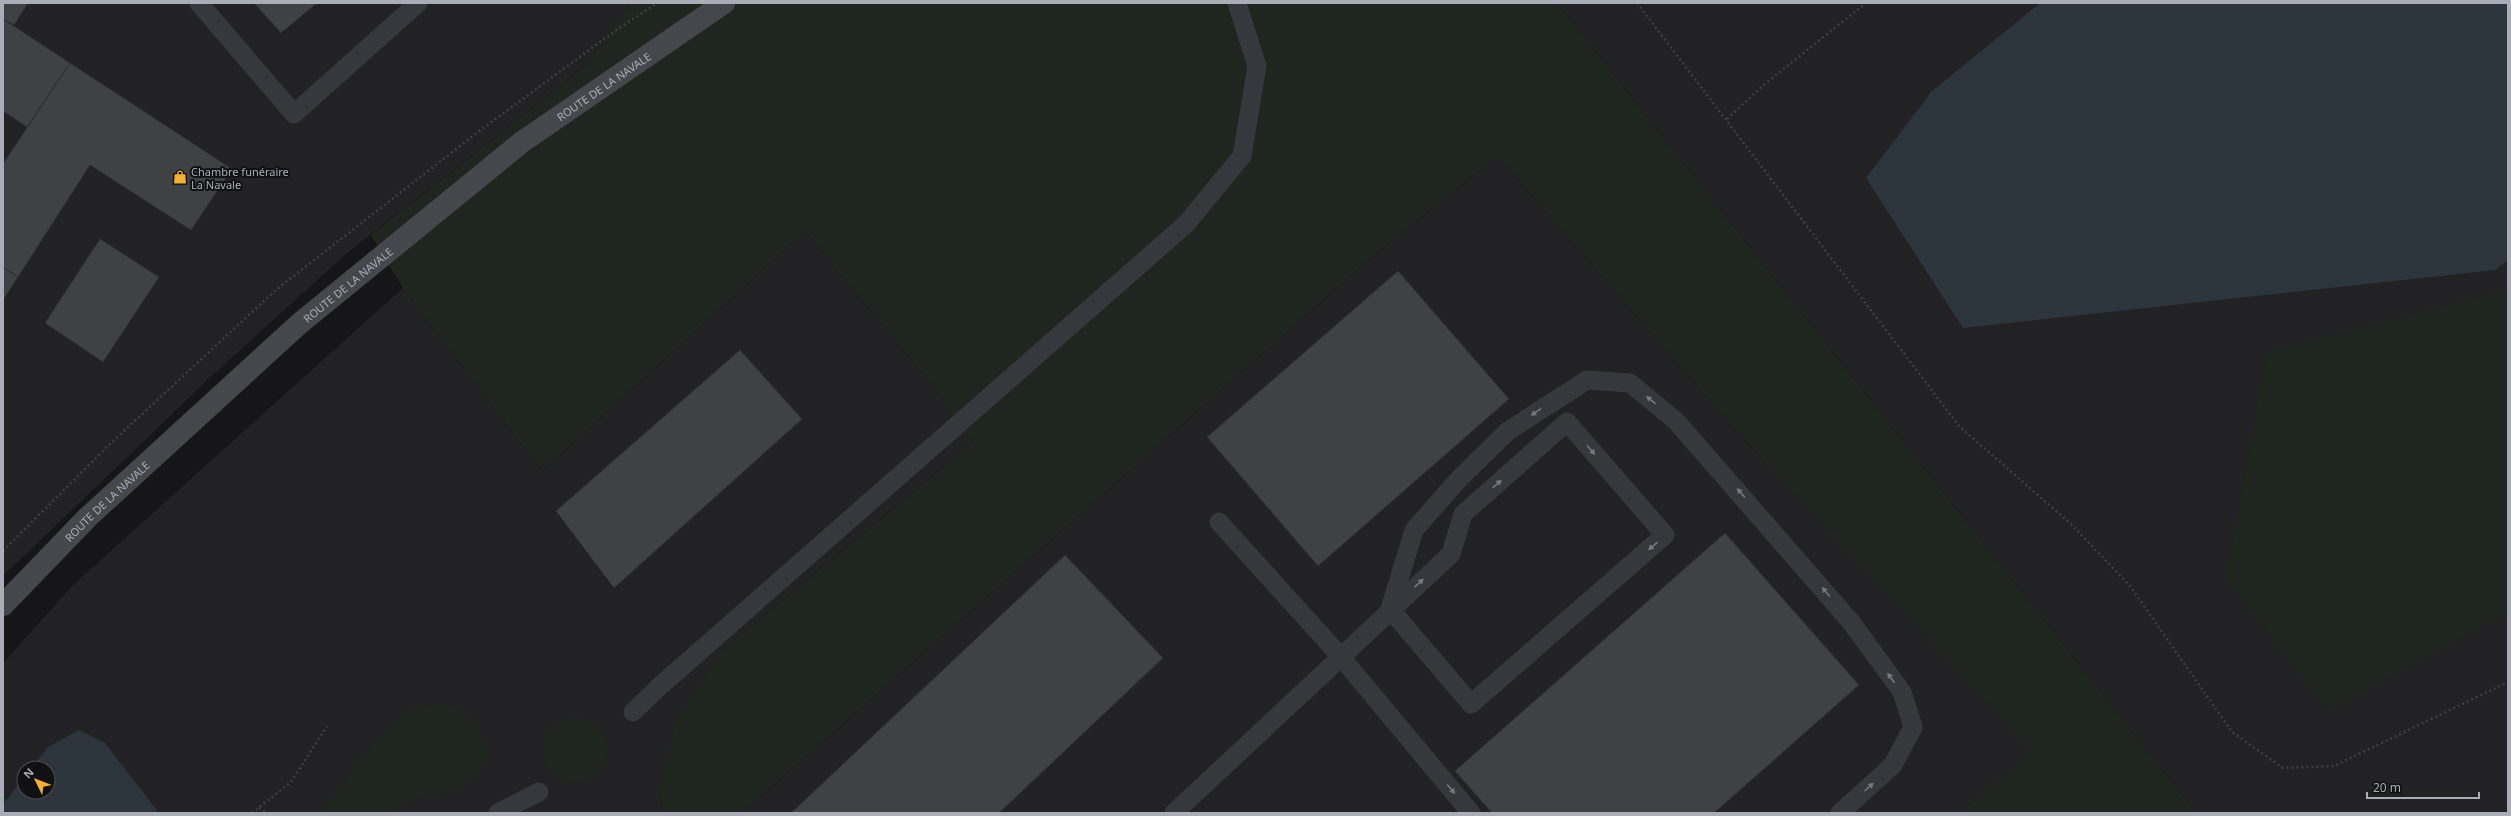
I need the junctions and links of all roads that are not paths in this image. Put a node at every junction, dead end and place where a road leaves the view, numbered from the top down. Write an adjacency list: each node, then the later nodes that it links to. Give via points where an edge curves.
1 (198, 3): 2 (lane, via 294,114)
2 (418, 3)
3 (724, 3): 6 (main road, ROUTE DE LA NAVALE, via 522,142 299,324 88,517)
4 (1237, 3): 9 (lane, via 1257,66 1242,156 1186,224)
5 (1219, 522): 8 (lane)
6 (3, 605)
7 (1390, 610): 7 (lane, one-way to 7, via 1451,554 1463,514 1567,422 1665,535 1471,704); 8 (lane); 14 (lane, one-way to 7, via 1893,765 1913,727 1902,692 1851,622 1734,484 1676,421 1630,383 1587,380 1508,431 1459,479 1414,530)
8 (1341, 657): 12 (lane); 13 (lane, one-way to 13)
9 (633, 712)
10 (539, 792): 11 (lane)
11 (498, 813)
12 (1174, 813)
13 (1471, 813)
14 (1840, 813)

